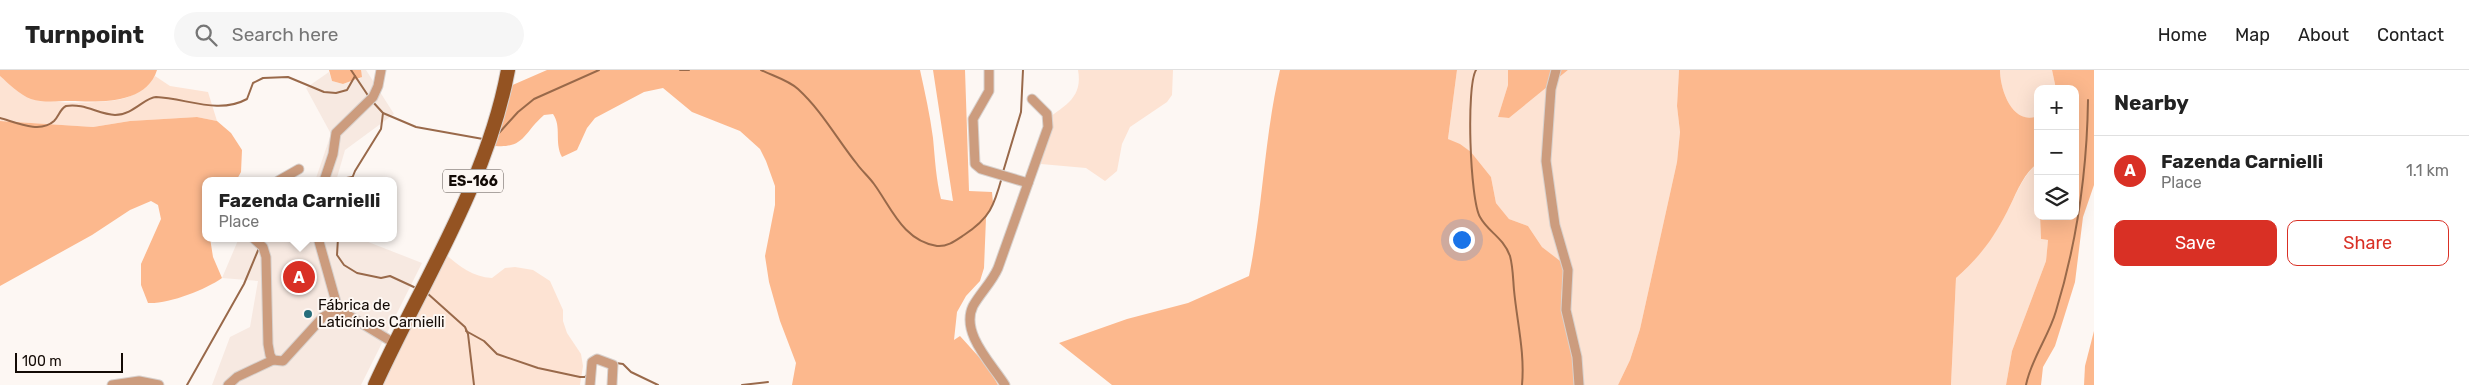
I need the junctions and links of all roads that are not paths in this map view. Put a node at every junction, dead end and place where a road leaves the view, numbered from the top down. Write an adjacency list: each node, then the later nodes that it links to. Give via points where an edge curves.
1 (380, 70): 8 (street, via 378,86 371,99 336,133)
2 (508, 70): 13 (main road, ES-166, via 500,106 460,216)
3 (989, 70): 9 (street, via 989,91 973,119 975,164 981,169)
4 (1556, 70): 22 (street, via 1546,161 1555,226 1568,265 1566,310 1577,357)
5 (1032, 99): 9 (street, via 1047,114 1049,121)
6 (298, 169): 7 (street)
7 (285, 177)
8 (325, 177)
9 (1028, 184): 21 (street, via 998,268 974,306 970,319 972,333)
10 (257, 242): 14 (street, via 266,252 268,344)
11 (319, 242): 12 (street)
12 (338, 309): 13 (street); 14 (street, via 322,317 283,360)
13 (394, 343): 18 (main road, ES-166)
14 (273, 360): 17 (street, via 237,377)
15 (112, 385): 16 (street, via 139,381)
16 (159, 385)
17 (228, 385)
18 (375, 385)
19 (590, 385): 20 (street, via 595,359 613,365)
20 (612, 385)
21 (1005, 385)
22 (1579, 385)

